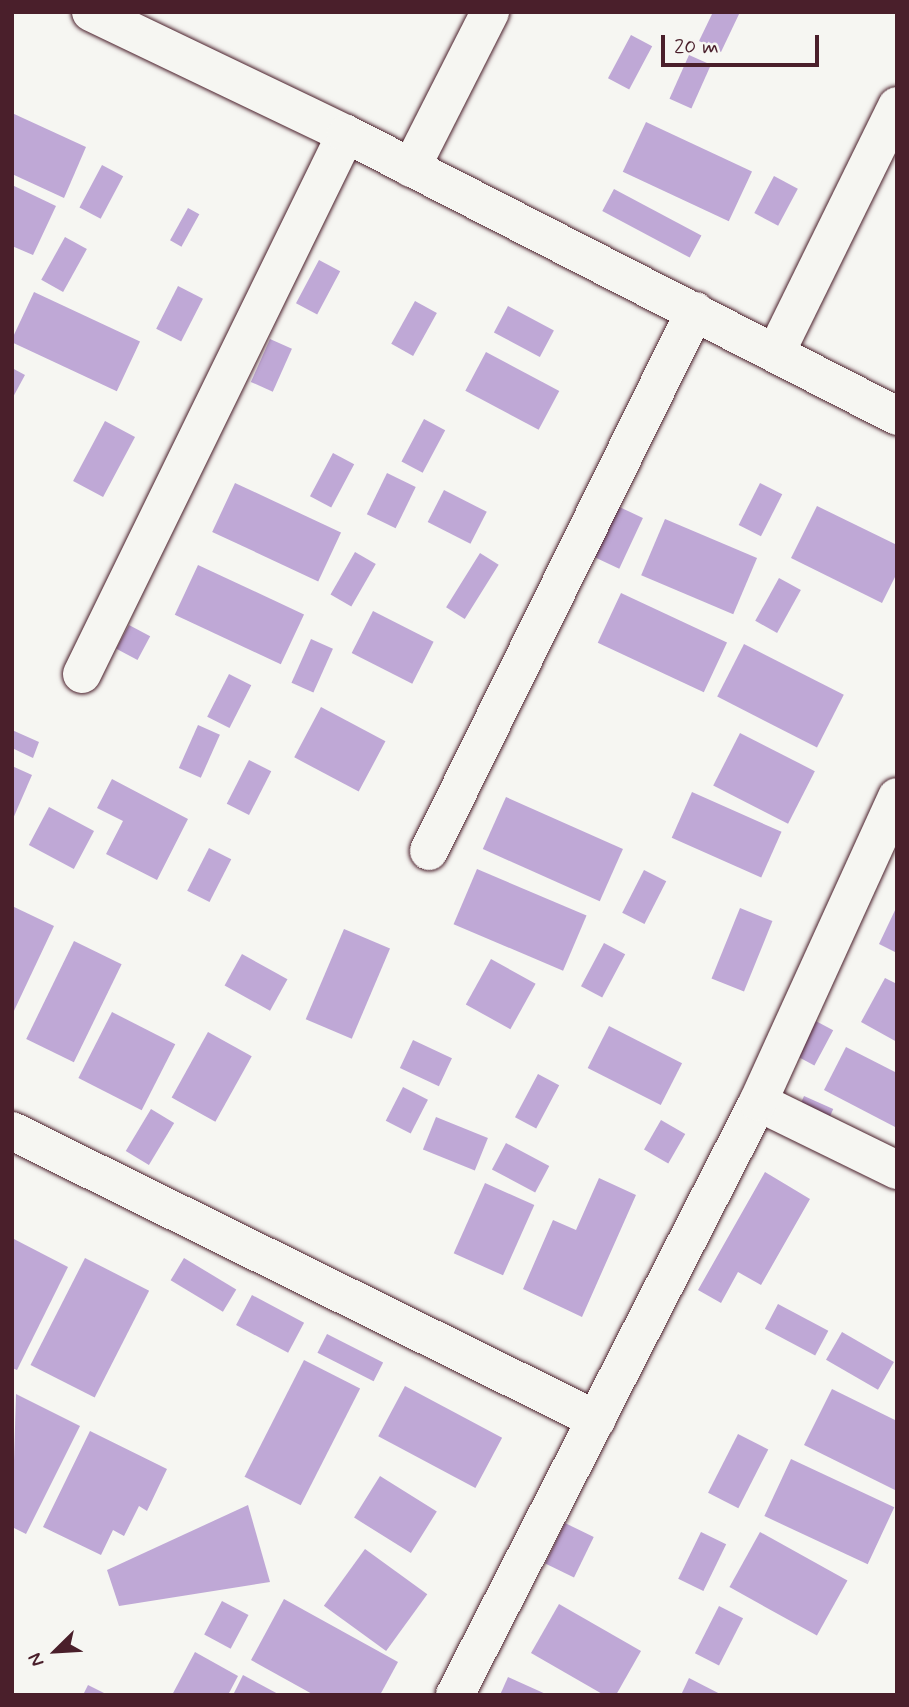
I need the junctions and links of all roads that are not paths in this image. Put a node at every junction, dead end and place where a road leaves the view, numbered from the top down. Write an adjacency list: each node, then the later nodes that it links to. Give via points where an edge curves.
1 (90, 12): 4 (street)
2 (489, 12): 5 (street)
3 (897, 106): 7 (street)
4 (346, 134): 5 (street); 9 (street)
5 (411, 168): 6 (street)
6 (695, 311): 7 (street); 11 (street)
7 (776, 352): 8 (street)
8 (897, 416)
9 (82, 674)
10 (897, 797): 12 (street)
11 (429, 852)
12 (758, 1102): 14 (street); 15 (street)
13 (12, 1131): 15 (street)
14 (897, 1170)
15 (597, 1420): 16 (street)
16 (455, 1695)

